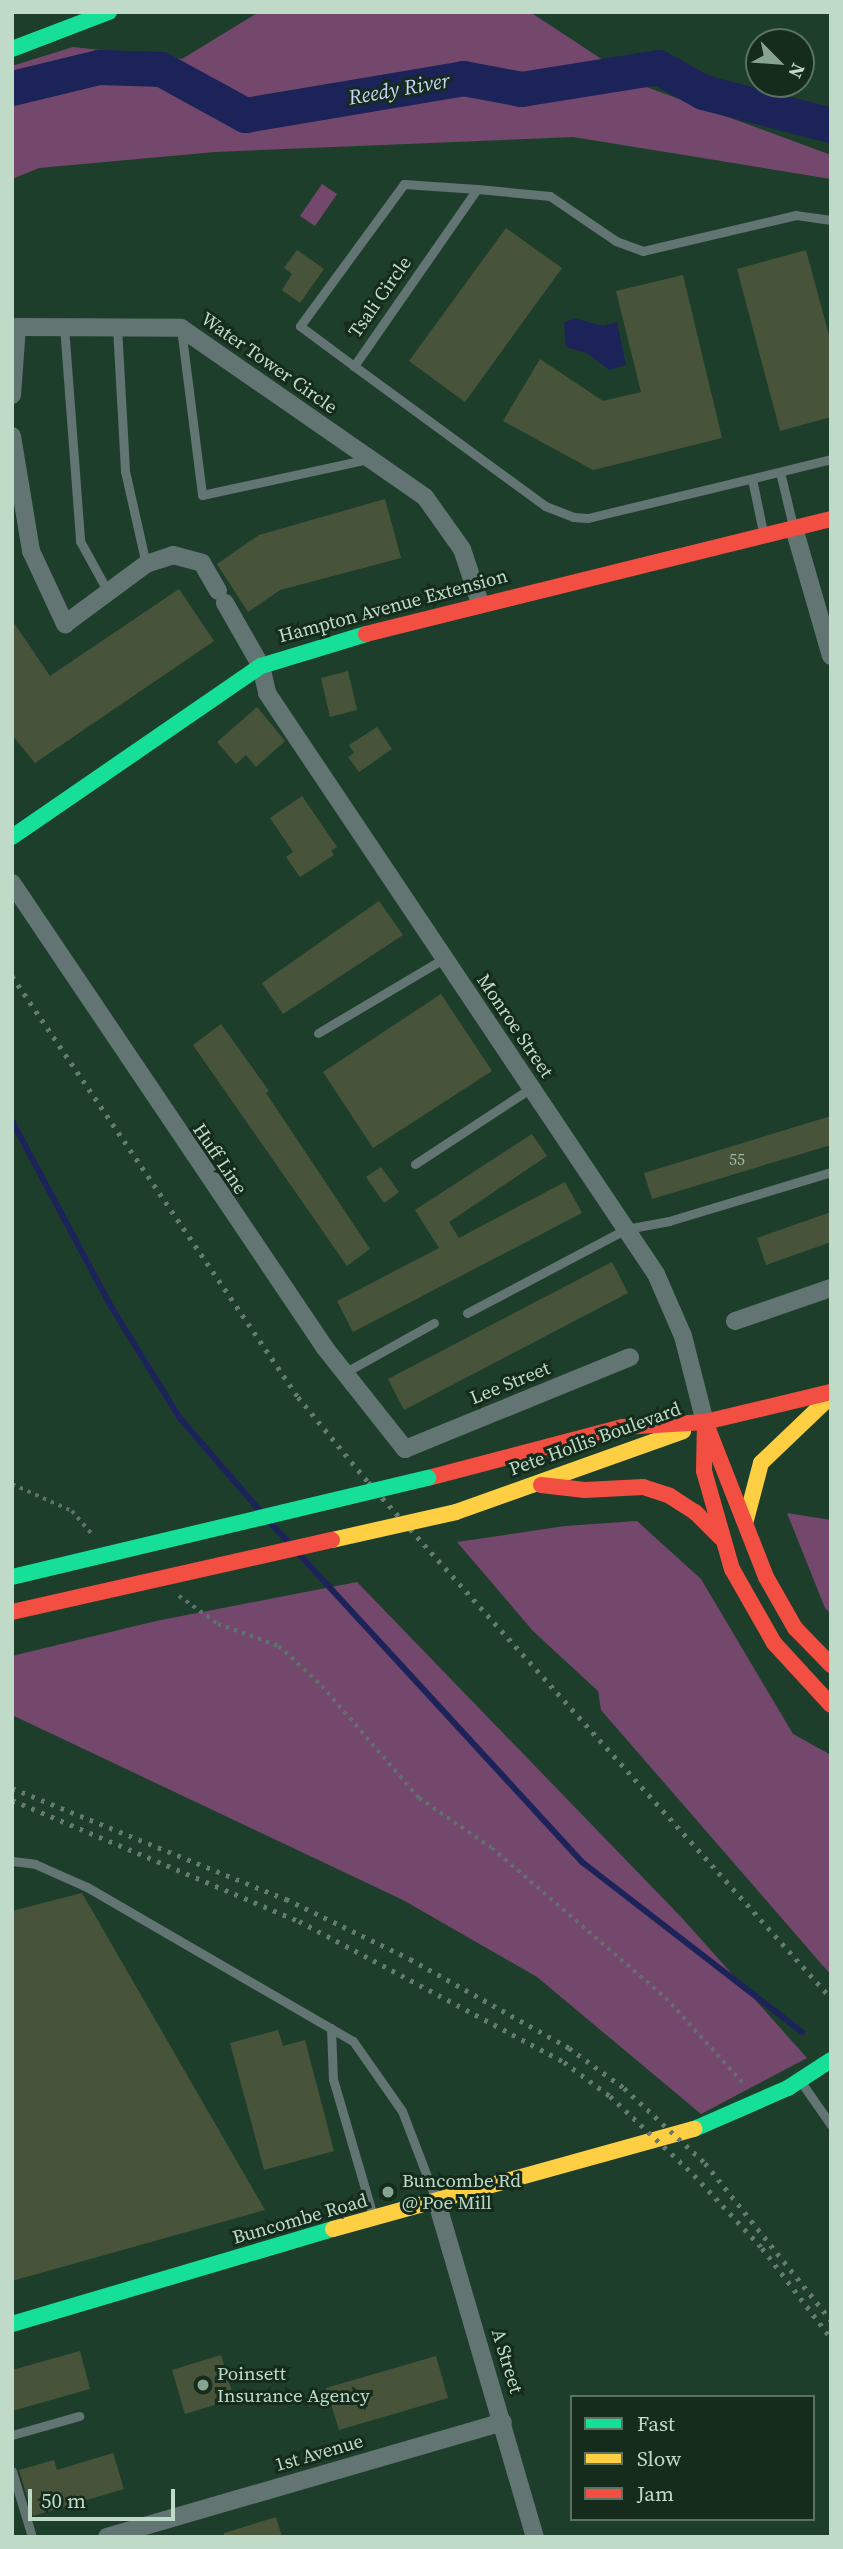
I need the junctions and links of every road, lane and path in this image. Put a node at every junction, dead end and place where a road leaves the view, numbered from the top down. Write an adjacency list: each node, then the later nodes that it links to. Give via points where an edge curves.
1 (109, 12): 2 (street)
2 (12, 49)
3 (477, 189): 4 (lane, via 550,196 616,241 643,251 796,215); 8 (lane, Tsali Circle); 8 (lane, via 404,184 300,326)
4 (831, 220)
5 (117, 325): 6 (street, Water Tower Circle); 7 (street, Water Tower Circle); 18 (lane, via 125,471)
6 (64, 326): 9 (street, Water Tower Circle, via 17,327); 19 (lane, via 80,541)
7 (181, 328): 11 (street, Water Tower Circle); 11 (lane, via 202,495)
8 (354, 366): 14 (lane, Tsali Circle, via 558,514 588,518)
9 (12, 394)
10 (12, 436): 19 (street, via 31,551 65,624)
11 (370, 459): 20 (street, Water Tower Circle, via 425,497 461,549)
12 (831, 459): 13 (lane, Tsali Circle)
13 (780, 472): 14 (lane, Tsali Circle); 16 (lane)
14 (752, 479): 17 (lane)
15 (831, 519): 16 (street, Hampton Avenue Extension)
16 (794, 528): 17 (street, Hampton Avenue Extension); 21 (street)
17 (764, 535): 20 (street, Hampton Avenue Extension)
18 (146, 564): 19 (street); 22 (street, via 173,555 202,563)
19 (108, 592)
20 (480, 603): 22 (street, Hampton Avenue Extension, via 297,652)
21 (831, 656)
22 (261, 666): 23 (street, Hampton Avenue Extension); 25 (street, Monroe Street, via 267,693)
23 (12, 837)
24 (12, 883): 36 (street, Huff Line)
25 (445, 958): 26 (lane); 27 (street, Monroe Street)
26 (318, 1033)
27 (531, 1088): 28 (lane); 30 (street, Monroe Street)
28 (415, 1164)
29 (831, 1171): 30 (lane, via 669,1221)
30 (625, 1229): 32 (lane); 38 (street, Monroe Street, via 656,1275 682,1336)
31 (831, 1288): 33 (street)
32 (467, 1313)
33 (735, 1321)
34 (434, 1323): 36 (lane)
35 (630, 1357): 39 (street, Lee Street)
36 (343, 1373): 39 (street, Huff Line)
37 (831, 1394): 38 (street); 42 (street, via 761,1463)
38 (705, 1422): 41 (street, Pete Hollis Boulevard); 42 (street); 43 (street, via 704,1471); 45 (street, Pete Hollis Boulevard, bridge, via 622,1427)
39 (405, 1449)
40 (12, 1483): 44 (path, via 72,1511)
41 (533, 1484): 43 (street, via 585,1490 643,1487 670,1496 695,1512); 47 (street, Pete Hollis Boulevard, bridge, via 456,1512)
42 (745, 1524): 48 (street, via 766,1577 795,1628)
43 (723, 1540): 49 (street, via 732,1569 774,1643)
44 (102, 1542)
45 (12, 1577)
46 (176, 1594): 54 (path, via 218,1625 279,1646 322,1686 419,1798 492,1847 666,1998)
47 (12, 1612)
48 (831, 1665)
49 (831, 1705)
50 (12, 1861): 51 (lane, via 35,1864 87,1887)
51 (331, 2028): 56 (lane, via 353,2041 402,2111); 57 (lane, via 333,2079)
52 (831, 2060): 53 (street, Buncombe Road)
53 (800, 2081): 54 (street, Buncombe Road); 55 (lane)
54 (758, 2104): 56 (street, Buncombe Road, via 682,2133)
55 (831, 2125)
56 (436, 2199): 57 (street, Buncombe Road); 60 (street, A Street)
57 (374, 2220): 58 (street, Buncombe Road)
58 (12, 2324)
59 (79, 2416): 61 (lane)
60 (503, 2422): 64 (street, 1st Avenue); 65 (street, A Street)
61 (12, 2435)
62 (12, 2471): 63 (lane)
63 (32, 2537)
64 (107, 2537)
65 (535, 2537)

